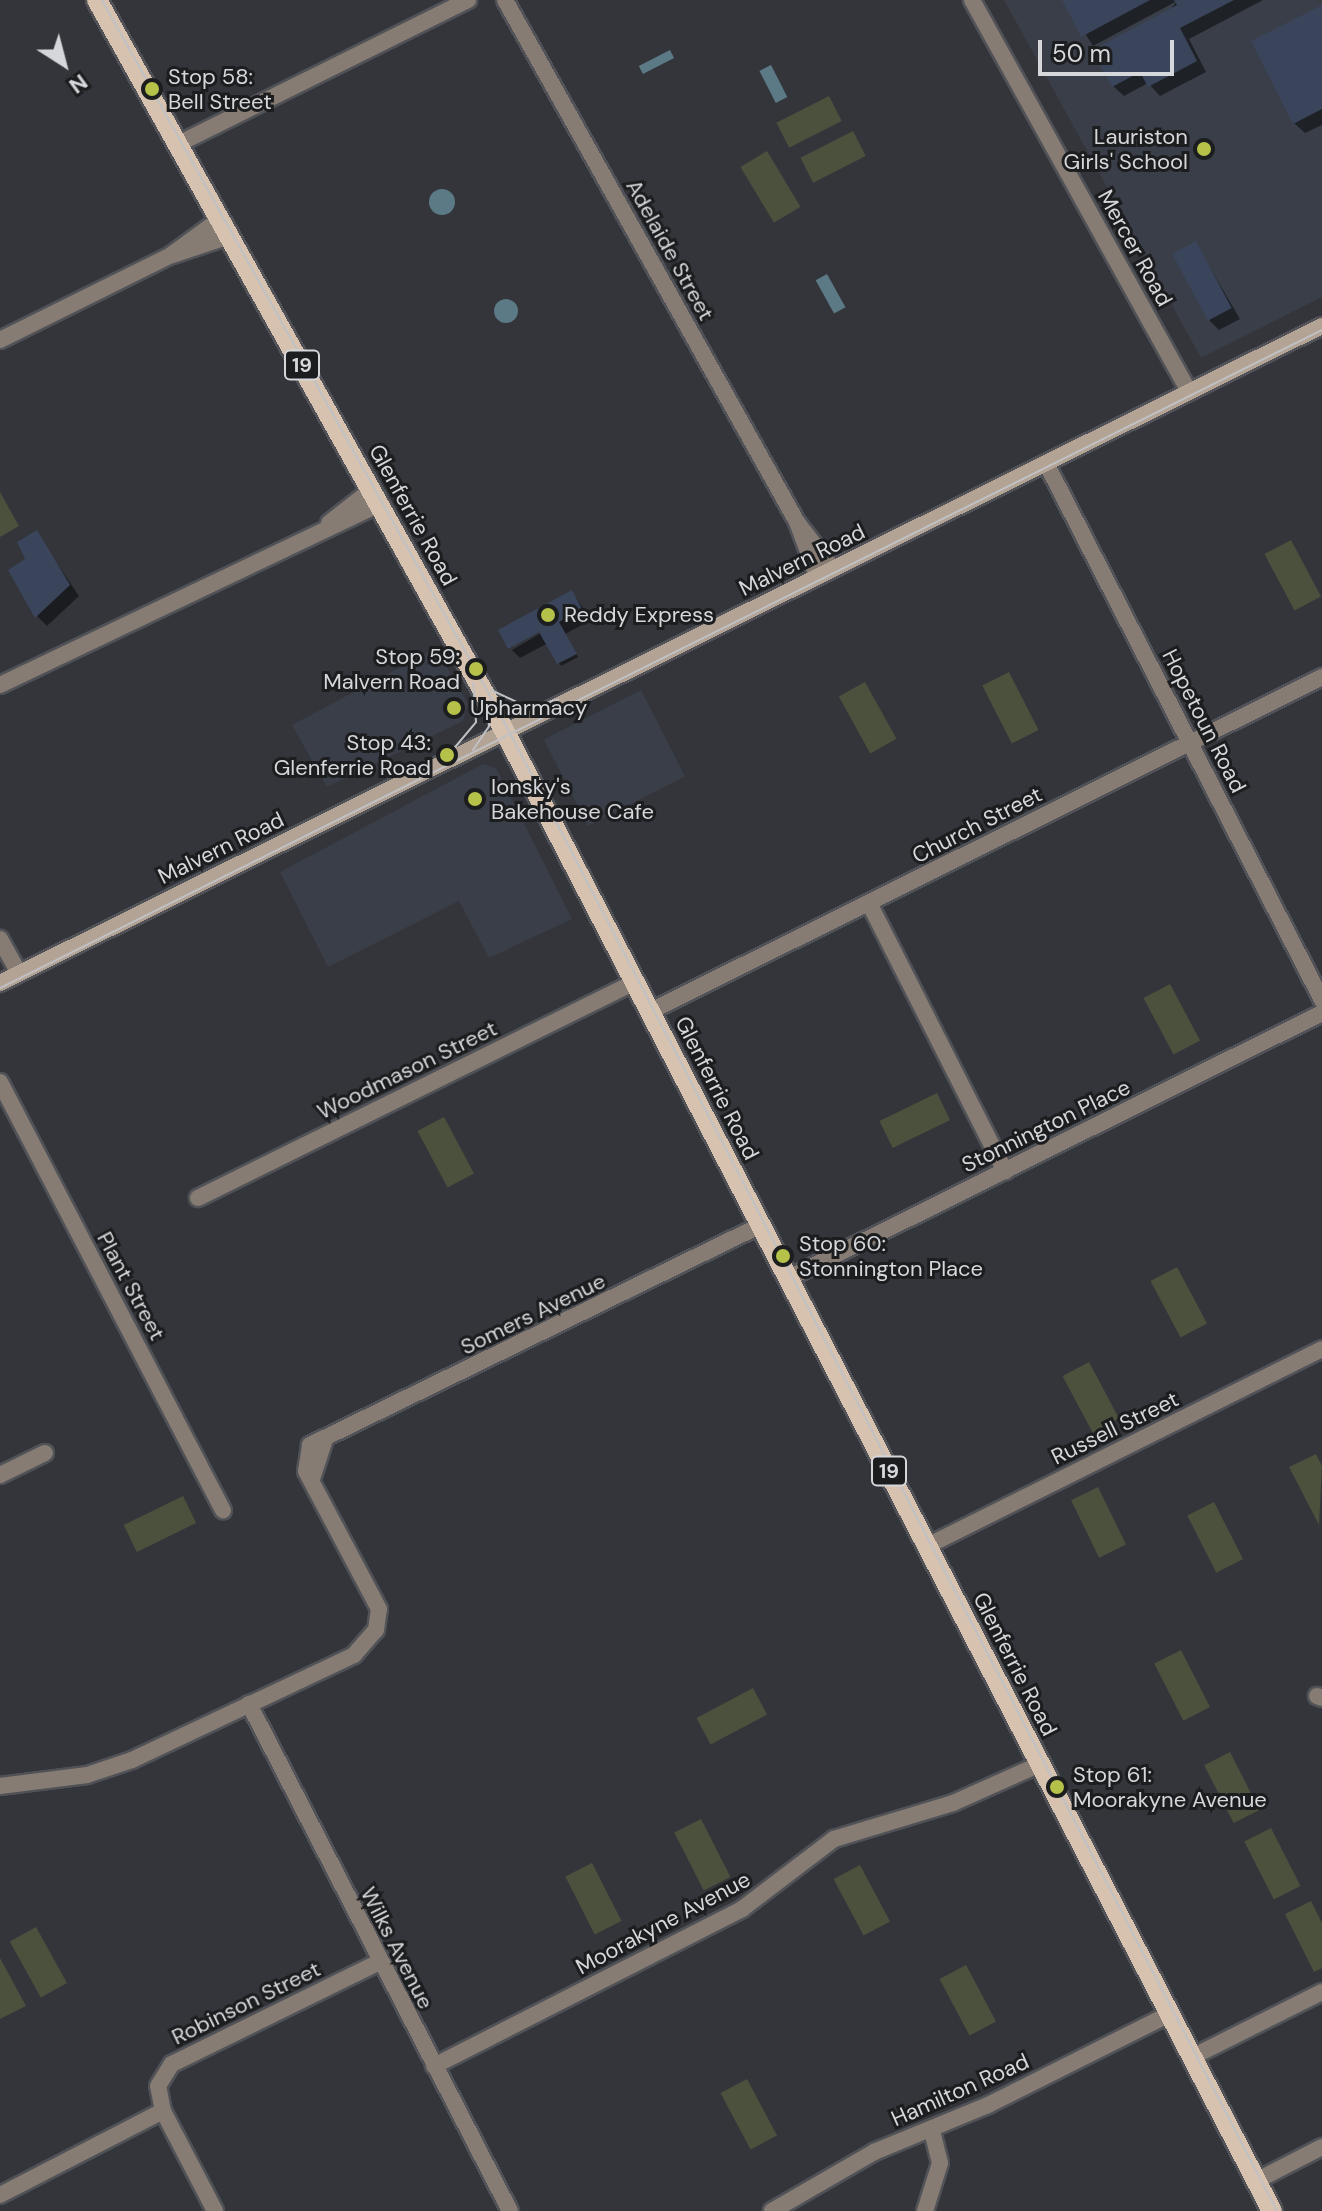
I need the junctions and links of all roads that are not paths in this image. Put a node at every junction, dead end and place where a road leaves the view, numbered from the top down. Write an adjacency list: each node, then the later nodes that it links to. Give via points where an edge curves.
1 (97, 0): 5 (main road, Glenferrie Road / 19)
2 (468, 0): 5 (street)
3 (505, 0): 12 (street, Adelaide Street)
4 (972, 0): 9 (street, Mercer Road)
5 (178, 144): 6 (main road, Glenferrie Road / 19)
6 (225, 228): 8 (street); 11 (main road, Glenferrie Road / 19)
7 (1322, 326): 9 (main road, Malvern Road)
8 (0, 340)
9 (1189, 392): 10 (main road, Malvern Road)
10 (1046, 463): 13 (main road, Malvern Road); 18 (street, Hopetoun Road)
11 (375, 497): 16 (street); 17 (main road, Glenferrie Road / 19)
12 (797, 522): 13 (street, Adelaide Street); 14 (street, Adelaide Street)
13 (833, 569): 14 (main road, Malvern Road)
14 (817, 576): 17 (main road, Malvern Road)
15 (1322, 677): 18 (street, Church Street)
16 (0, 685)
17 (504, 732): 21 (main road, Malvern Road); 22 (main road, Glenferrie Road / 19)
18 (1190, 742): 19 (street, Church Street); 24 (street, Hopetoun Road)
19 (869, 903): 25 (street, Church Street); 28 (street)
20 (0, 939): 21 (street)
21 (19, 973): 23 (main road, Malvern Road)
22 (635, 982): 25 (main road, Glenferrie Road / 19); 29 (street, Woodmason Street)
23 (0, 983)
24 (1322, 1000)
25 (651, 1011): 30 (main road, Glenferrie Road / 19)
26 (1322, 1013): 28 (street, Stonnington Place)
27 (0, 1082): 35 (street, Plant Street)
28 (1005, 1171): 31 (street, Stonnington Place)
29 (198, 1198)
30 (761, 1225): 31 (main road, Glenferrie Road / 19); 37 (street, Somers Avenue, via 304,1455 377,1602 376,1630 363,1645)
31 (789, 1278): 36 (main road, Glenferrie Road / 19)
32 (1322, 1349): 36 (street, Russell Street)
33 (45, 1453): 34 (street)
34 (0, 1475)
35 (223, 1510)
36 (927, 1546): 38 (main road, Glenferrie Road / 19)
37 (249, 1704): 39 (street, Somers Avenue, via 107,1770); 40 (street, Wilks Avenue)
38 (1040, 1764): 42 (main road, Glenferrie Road / 19); 44 (street, Moorakyne Avenue, via 953,1803 834,1839 742,1909)
39 (0, 1786)
40 (379, 1962): 44 (street, Wilks Avenue); 45 (street, Robinson Street, via 172,2064 158,2086)
41 (1322, 1992): 43 (street)
42 (1170, 2014): 43 (main road, Glenferrie Road / 19); 46 (street, Hamilton Road)
43 (1192, 2057): 48 (main road, Glenferrie Road / 19)
44 (434, 2066): 51 (street, Wilks Avenue)
45 (163, 2111): 49 (street); 50 (street)
46 (932, 2130): 52 (street, Hamilton Road, via 863,2158); 53 (street, via 940,2163)
47 (1322, 2147): 48 (street)
48 (1256, 2181): 54 (main road, Glenferrie Road / 19)
49 (0, 2195)
50 (215, 2211)
51 (510, 2211)
52 (772, 2211)
53 (925, 2211)
54 (1272, 2211)

